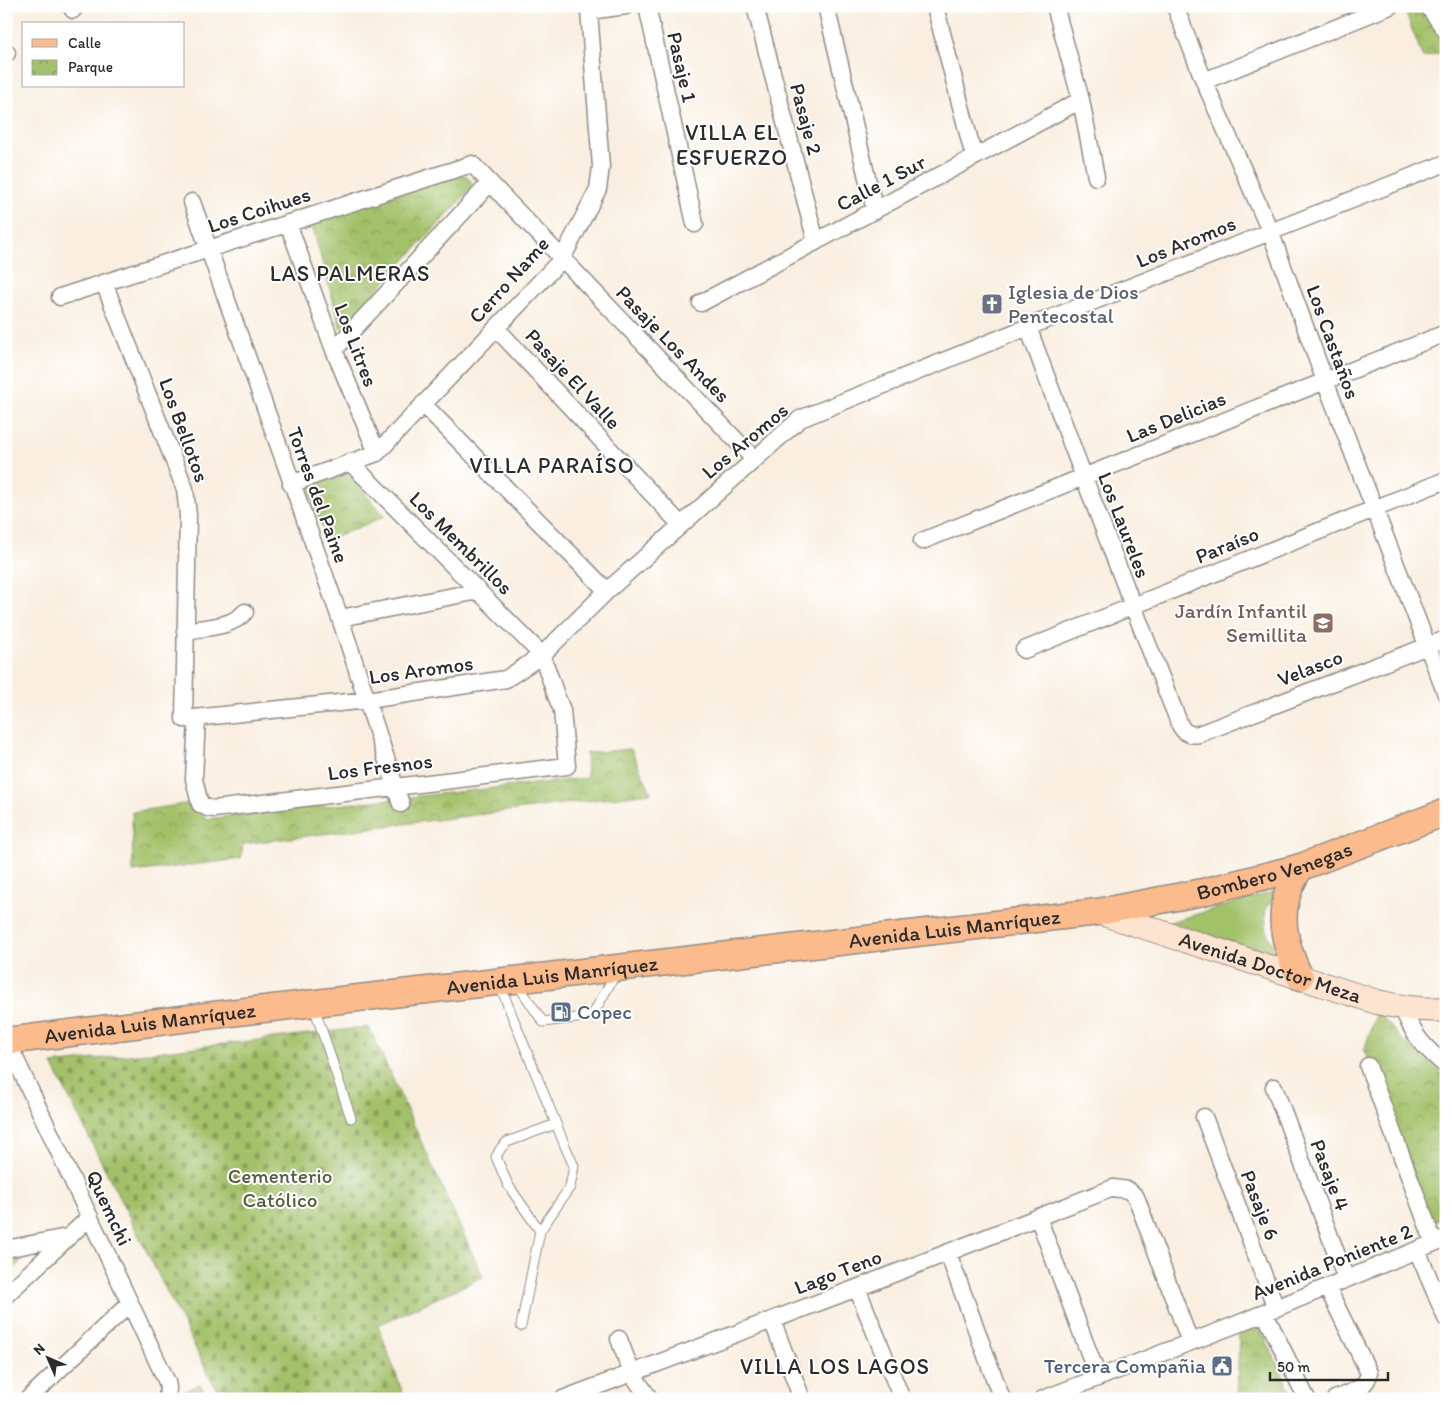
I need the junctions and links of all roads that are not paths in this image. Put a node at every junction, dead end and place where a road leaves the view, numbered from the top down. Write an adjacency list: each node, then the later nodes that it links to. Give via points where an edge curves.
1 (626, 6): 10 (street)
2 (647, 6): 22 (street, Pasaje 1)
3 (755, 6): 24 (street, Pasaje 2)
4 (826, 6): 20 (street)
5 (935, 6): 14 (street)
6 (1055, 6): 13 (street)
7 (1175, 6): 12 (street, Los Castaños)
8 (1390, 6): 12 (street)
9 (1428, 6): 11 (street)
10 (594, 9): 26 (street, Cerro Name, via 600,181)
11 (1446, 31)
12 (1204, 81): 23 (street, Los Castaños)
13 (1081, 100): 14 (street, Calle 1 Sur); 17 (street)
14 (974, 157): 20 (street, Calle 1 Sur)
15 (1446, 163): 23 (street, Los Aromos)
16 (472, 164): 18 (street, Pasaje Los Andes); 21 (street, Los Coihues)
17 (1096, 177)
18 (490, 183): 26 (street, Pasaje Los Andes); 33 (street)
19 (192, 202): 25 (street, Torres del Paine)
20 (875, 211): 24 (street, Calle 1 Sur)
21 (288, 223): 25 (street, Los Coihues); 33 (street, Los Litres)
22 (695, 224)
23 (1270, 231): 30 (street, Los Aromos); 34 (street, Los Castaños)
24 (816, 242): 29 (street, Calle 1 Sur)
25 (208, 249): 27 (street, Los Coihues); 41 (street, Torres del Paine)
26 (562, 259): 31 (street, Cerro Name); 37 (street, Pasaje Los Andes)
27 (104, 283): 28 (street, Los Coihues); 50 (street, Los Bellotos, via 185,489 188,515)
28 (60, 297)
29 (701, 304)
30 (1028, 327): 37 (street, Los Aromos, via 800,419); 39 (street, Los Laureles)
31 (496, 328): 35 (street, Cerro Name); 43 (street, Pasaje El Valle)
32 (1446, 333): 34 (street, Las Delicias)
33 (334, 350): 36 (street, Los Litres)
34 (1325, 381): 39 (street, Las Delicias); 42 (street, Los Castaños)
35 (423, 404): 36 (street, Cerro Name); 46 (street)
36 (377, 453): 38 (street, Cerro Name)
37 (754, 459): 43 (street, Los Aromos)
38 (350, 462): 41 (street, Cerro Name); 45 (street, Los Membrillos)
39 (1083, 477): 44 (street, Las Delicias); 47 (street, Los Laureles)
40 (1446, 480): 42 (street, Paraíso)
41 (291, 484): 49 (street, Torres del Paine)
42 (1374, 509): 47 (street, Paraíso); 52 (street, Los Castaños)
43 (681, 525): 46 (street, Los Aromos)
44 (922, 541)
45 (479, 591): 49 (street); 54 (street, Los Membrillos)
46 (607, 591): 54 (street, Los Aromos)
47 (1133, 606): 53 (street, Paraíso); 58 (street, Los Laureles, via 1180,725)
48 (245, 612): 50 (street, via 235,621)
49 (340, 618): 56 (street, Torres del Paine)
50 (186, 631): 57 (street, Los Bellotos)
51 (1446, 639): 52 (street, Velasco)
52 (1427, 646): 55 (street, Los Castaños); 58 (street, Velasco, via 1199,734)
53 (1024, 650)
54 (542, 655): 56 (street, Los Aromos, via 514,675 498,681); 59 (street, Los Fresnos, via 562,710 567,766)
55 (1446, 694)
56 (368, 700): 57 (street, Los Aromos); 59 (street, Torres del Paine)
57 (190, 718): 60 (street, Los Bellotos, via 194,779)
58 (1188, 734)
59 (394, 787): 60 (street, Los Fresnos, via 214,809); 61 (street, Torres del Paine)
60 (200, 804)
61 (401, 804)
62 (1446, 812): 63 (main road, Bombero Venegas)
63 (1301, 867): 64 (main road, Bombero Venegas, via 1203,892); 66 (main road, via 1290,886 1283,915 1287,945)
64 (1098, 912): 65 (main road, Avenida Luis Manríquez); 66 (main road, Avenida Doctor Meza)
65 (619, 968): 67 (main road, Avenida Luis Manríquez); 67 (lane, via 592,1016 543,1022)
66 (1300, 977): 69 (main road, Avenida Doctor Meza)
67 (506, 981): 68 (main road, Avenida Luis Manríquez); 77 (lane)
68 (313, 1004): 71 (main road, Avenida Luis Manríquez); 76 (lane)
69 (1404, 1008): 70 (main road, Avenida Doctor Meza); 73 (street, via 1414,1034)
70 (1446, 1009)
71 (7, 1041): 78 (street, Quemchi)
72 (1368, 1066): 82 (street)
73 (1446, 1066)
74 (1274, 1087): 86 (street, Pasaje 4)
75 (1204, 1117): 91 (street, Pasaje 6)
76 (351, 1118)
77 (556, 1124): 80 (lane, via 574,1166 570,1187); 80 (lane, via 507,1142 496,1157 508,1185)
78 (90, 1217): 81 (street); 90 (street, Quemchi)
79 (1038, 1217): 85 (street, Lago Teno); 96 (street, Lago Teno, via 1114,1188 1128,1190 1139,1204); 98 (street)
80 (540, 1231): 94 (lane)
81 (67, 1237): 83 (street); 89 (street)
82 (1440, 1241): 84 (street, Avenida Poniente 2)
83 (6, 1249)
84 (1417, 1250): 86 (street, Avenida Poniente 2); 92 (street)
85 (948, 1253): 88 (street, Lago Teno); 105 (street)
86 (1346, 1279): 87 (street, Avenida Poniente 2)
87 (1327, 1287): 91 (street, Avenida Poniente 2); 108 (street, via 1370,1373 1366,1384)
88 (858, 1288): 93 (street, Lago Teno); 104 (street)
89 (6, 1295)
90 (129, 1304): 99 (street, Quemchi, via 167,1382); 100 (street)
91 (1270, 1310): 96 (street, Avenida Poniente 2); 107 (street, Pasaje 6)
92 (1446, 1318)
93 (772, 1320): 97 (street, Lago Teno); 103 (street)
94 (521, 1326)
95 (618, 1339): 97 (street)
96 (1190, 1342): 98 (street, Avenida Poniente 2)
97 (632, 1374): 101 (street, Lago Teno); 102 (street)
98 (1098, 1377): 106 (street, Avenida Poniente 2)
99 (167, 1396)
100 (28, 1399)
101 (563, 1399)
102 (650, 1399)
103 (802, 1399)
104 (902, 1399)
105 (1002, 1399)
106 (1043, 1399)
107 (1307, 1399)
108 (1335, 1399)

